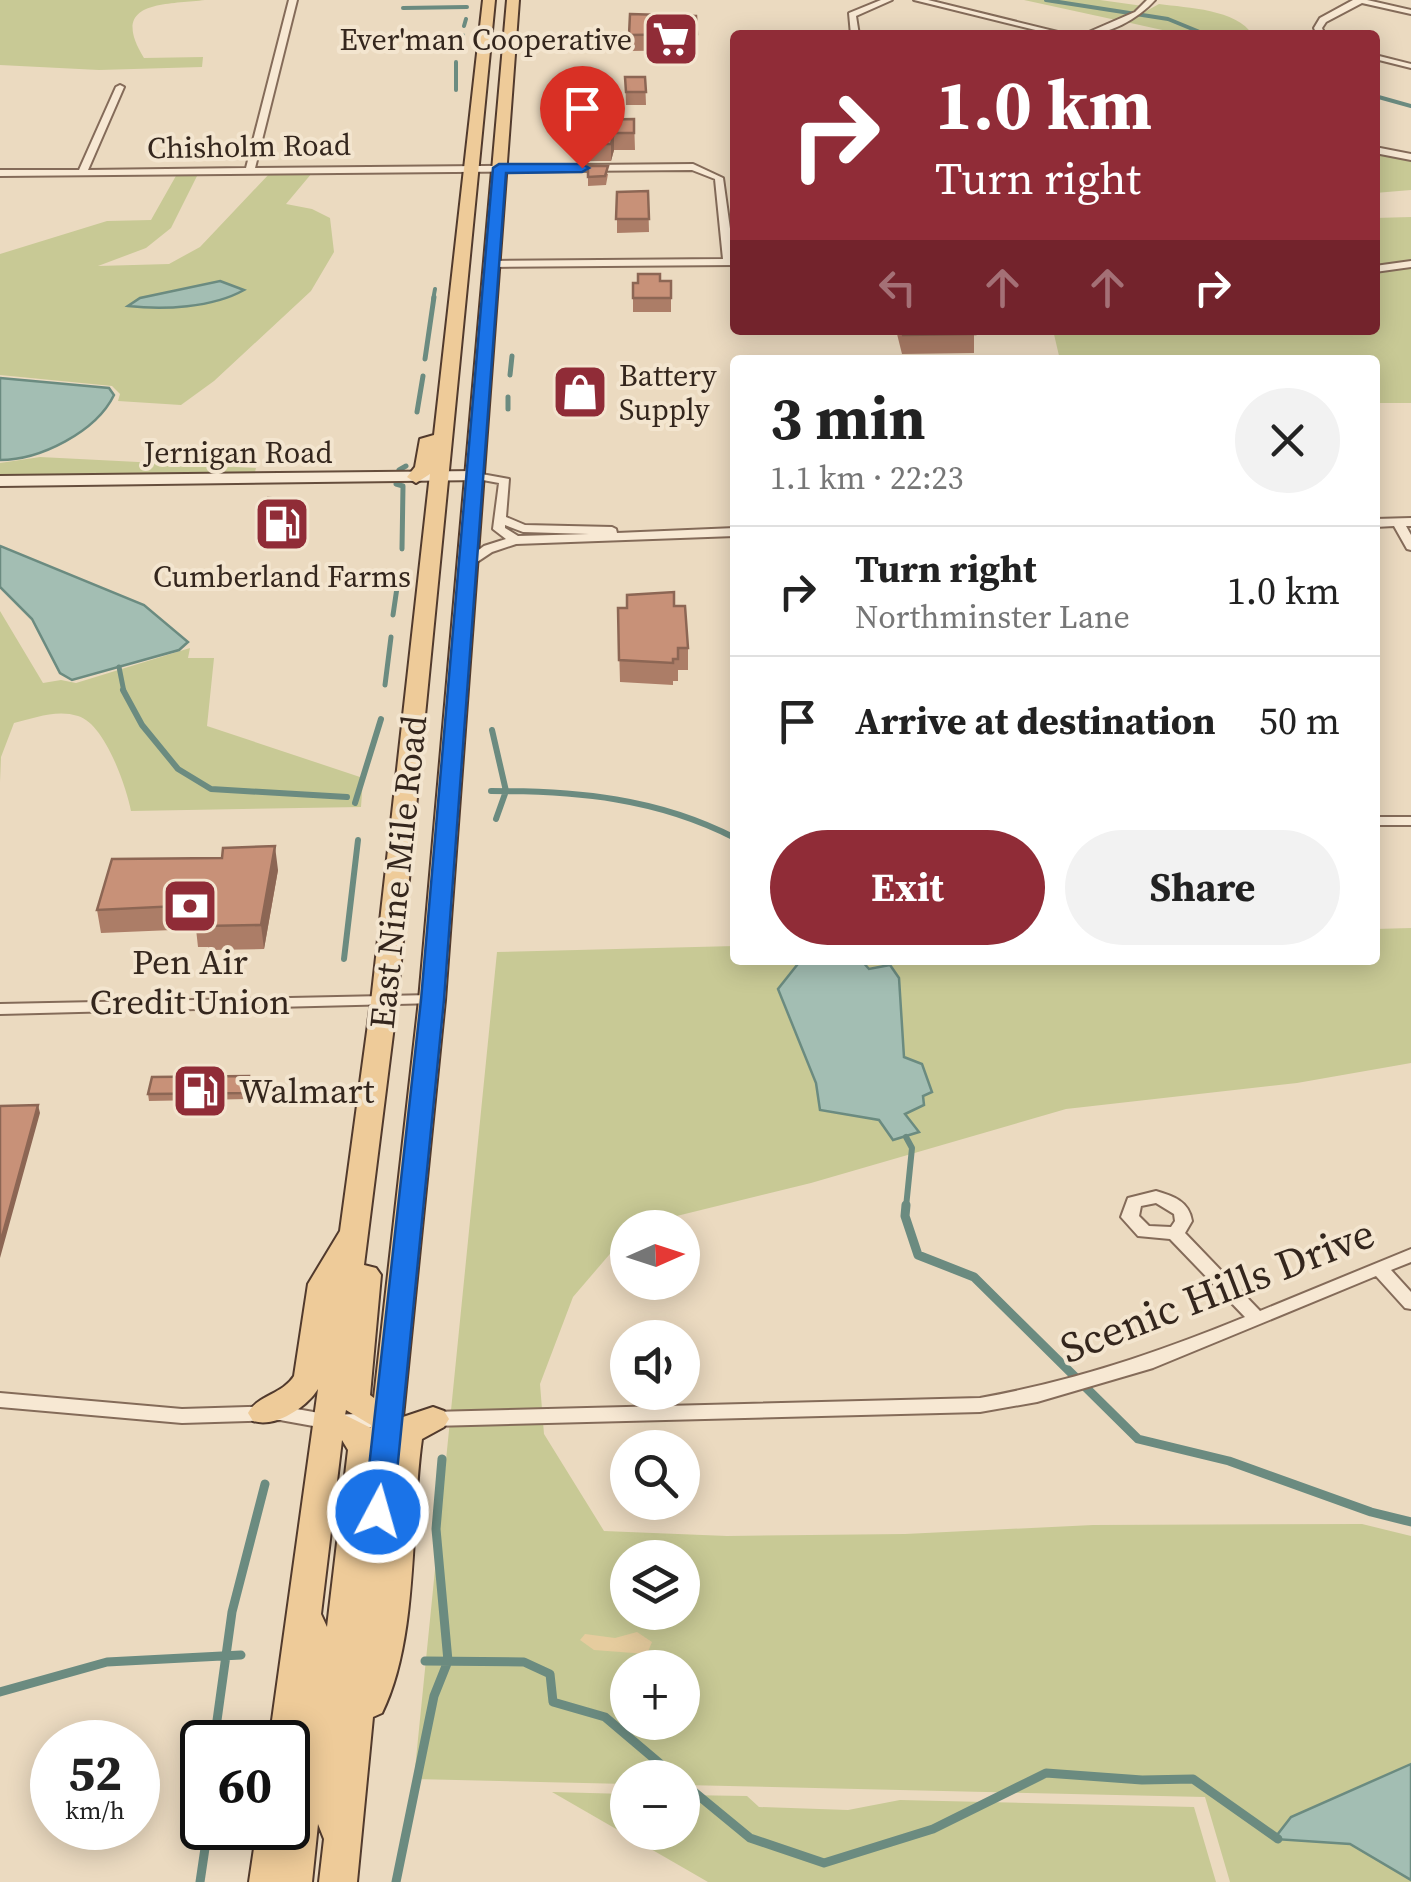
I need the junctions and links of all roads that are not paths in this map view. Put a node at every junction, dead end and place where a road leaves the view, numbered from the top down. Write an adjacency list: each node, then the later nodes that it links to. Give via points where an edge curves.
1 (294, 0): 19 (street)
2 (489, 0): 22 (main road, East Nine Mile Road)
3 (512, 0): 18 (main road, East Nine Mile Road)
4 (888, 0): 9 (street, via 852,15)
5 (918, 0): 10 (street)
6 (1150, 0): 11 (street, via 1138,14)
7 (1359, 0): 8 (street); 12 (street)
8 (1411, 12)
9 (854, 30)
10 (1045, 30)
11 (1098, 30)
12 (1319, 30)
13 (1380, 58): 14 (street)
14 (1411, 66)
15 (120, 87): 20 (street)
16 (1380, 151): 17 (street)
17 (1411, 157)
18 (499, 168): 22 (street, Chisholm Road); 23 (street, Chisholm Road, via 711,172 719,178); 25 (main road, East Nine Mile Road)
19 (250, 171): 20 (street, Chisholm Road); 22 (street, Chisholm Road)
20 (82, 173): 21 (street, Chisholm Road)
21 (0, 174)
22 (470, 177): 25 (main road, via 478,193 472,249); 28 (main road, East Nine Mile Road)
23 (730, 249)
24 (730, 262): 25 (street)
25 (492, 264): 28 (main road, via 469,280); 30 (main road, East Nine Mile Road)
26 (1411, 264): 27 (street)
27 (1380, 268)
28 (451, 375): 29 (main road, East Nine Mile Road); 31 (main road, via 433,398 427,459)
29 (441, 476): 30 (street, Jernigan Road); 31 (street, Jernigan Road); 41 (main road, via 463,494 451,622); 45 (main road, East Nine Mile Road)
30 (476, 476): 33 (street, via 505,481); 40 (main road, East Nine Mile Road)
31 (416, 477): 32 (street, Jernigan Road)
32 (0, 481)
33 (503, 520): 37 (street, via 522,528); 38 (street, via 501,534)
34 (1405, 522): 35 (street); 39 (street)
35 (1380, 523)
36 (730, 532): 37 (street)
37 (627, 534): 38 (street)
38 (516, 540): 40 (street, via 488,548)
39 (1411, 546)
40 (468, 564): 41 (main road, East Nine Mile Road)
41 (462, 641): 44 (main road, East Nine Mile Road)
42 (1411, 820): 43 (street)
43 (1380, 821)
44 (432, 1000): 45 (street); 57 (main road, East Nine Mile Road)
45 (384, 1002): 46 (street); 47 (main road, East Nine Mile Road)
46 (0, 1009)
47 (380, 1038): 48 (main road, East Nine Mile Road); 57 (main road, via 388,1086 354,1399)
48 (356, 1228): 55 (main road, via 323,1284 309,1378 300,1392); 58 (main road, East Nine Mile Road)
49 (1175, 1234): 53 (street)
50 (1411, 1255): 51 (street, Scenic Hills Drive)
51 (1379, 1268): 52 (street); 53 (street, Scenic Hills Drive)
52 (1411, 1303)
53 (1257, 1320): 56 (street, Scenic Hills Drive, via 1106,1379 980,1406)
54 (0, 1400): 55 (street, Scenic Hills Drive, via 182,1416)
55 (264, 1413): 58 (street, Scenic Hills Drive)
56 (433, 1419): 57 (street, Scenic Hills Drive); 61 (main road, via 407,1432 386,1648)
57 (389, 1420): 58 (street, Scenic Hills Drive); 61 (main road, East Nine Mile Road)
58 (330, 1422): 59 (main road, East Nine Mile Road); 62 (main road, via 358,1434 364,1450 326,1780)
59 (305, 1612): 60 (main road, East Nine Mile Road); 65 (main road, via 320,1662)
60 (290, 1720)
61 (350, 1770): 62 (main road, East Nine Mile Road)
62 (342, 1846): 66 (main road, East Nine Mile Road)
63 (273, 1850): 64 (main road)
64 (268, 1882)
65 (292, 1882)
66 (338, 1882)

